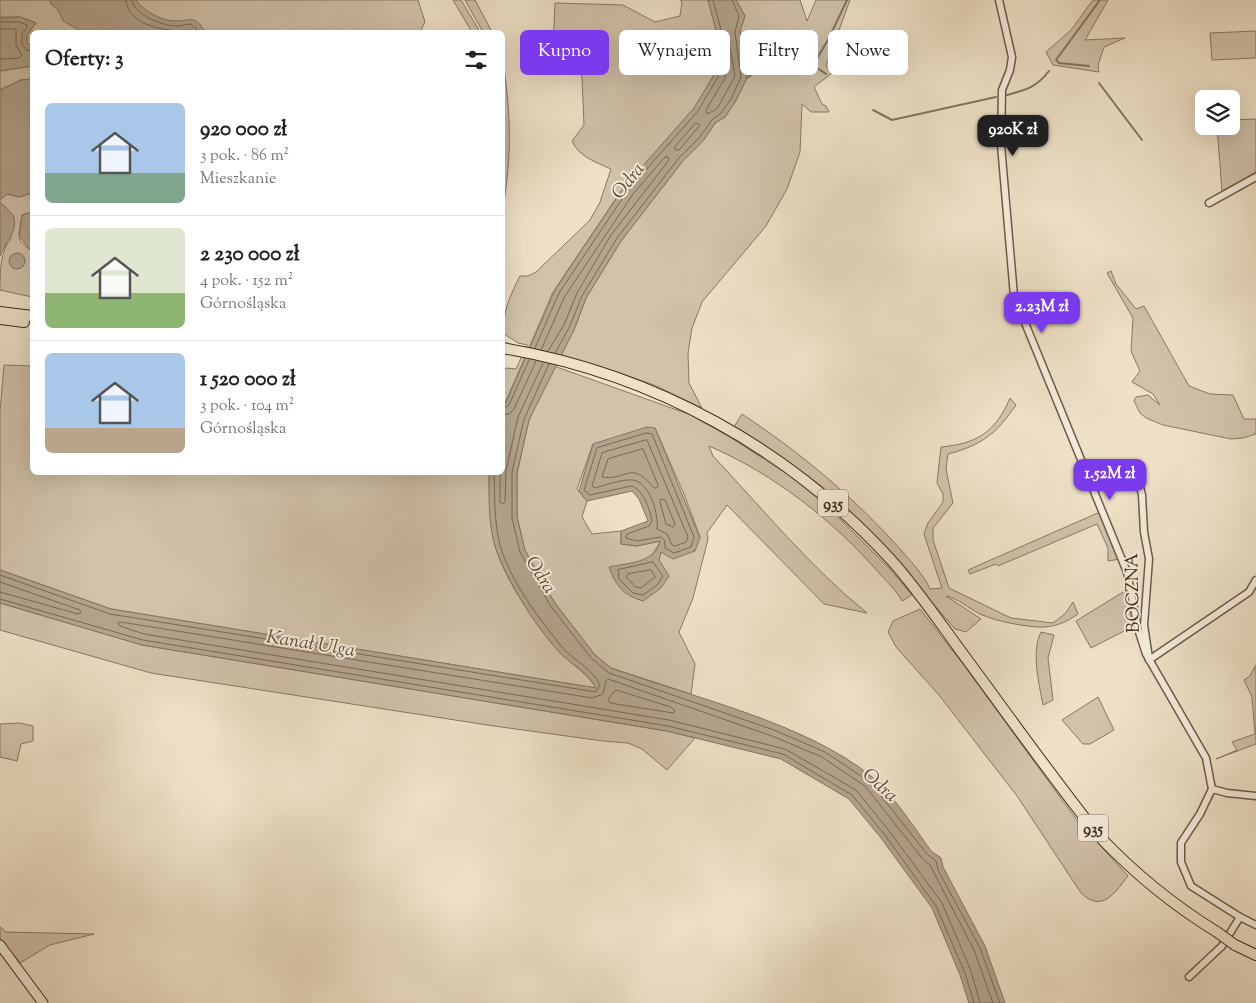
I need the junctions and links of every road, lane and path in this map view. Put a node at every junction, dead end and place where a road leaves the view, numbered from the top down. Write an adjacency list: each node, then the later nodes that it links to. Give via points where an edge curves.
1 (999, 0): 11 (street, via 1012,57 1001,101 1001,145 1012,287 1127,572 1138,629)
2 (1256, 177): 3 (street)
3 (1209, 203)
4 (0, 312): 5 (main road)
5 (30, 316)
6 (0, 319): 7 (main road)
7 (30, 323)
8 (505, 349): 17 (main road, 935, bridge, via 587,368 678,401 730,430 820,491 869,537 919,595 1099,836 1183,912)
9 (1135, 467): 11 (street, BOCZNA, via 1142,495 1149,559 1144,625)
10 (1256, 580): 11 (street, via 1249,592)
11 (1149, 660): 12 (street, via 1206,758)
12 (1212, 788): 13 (street); 14 (street, via 1181,843 1181,862 1191,886)
13 (1256, 796)
14 (1240, 917): 15 (street); 18 (street, via 1222,946)
15 (1256, 925)
16 (0, 945): 19 (main road)
17 (1256, 956)
18 (1189, 977)
19 (43, 1003)

